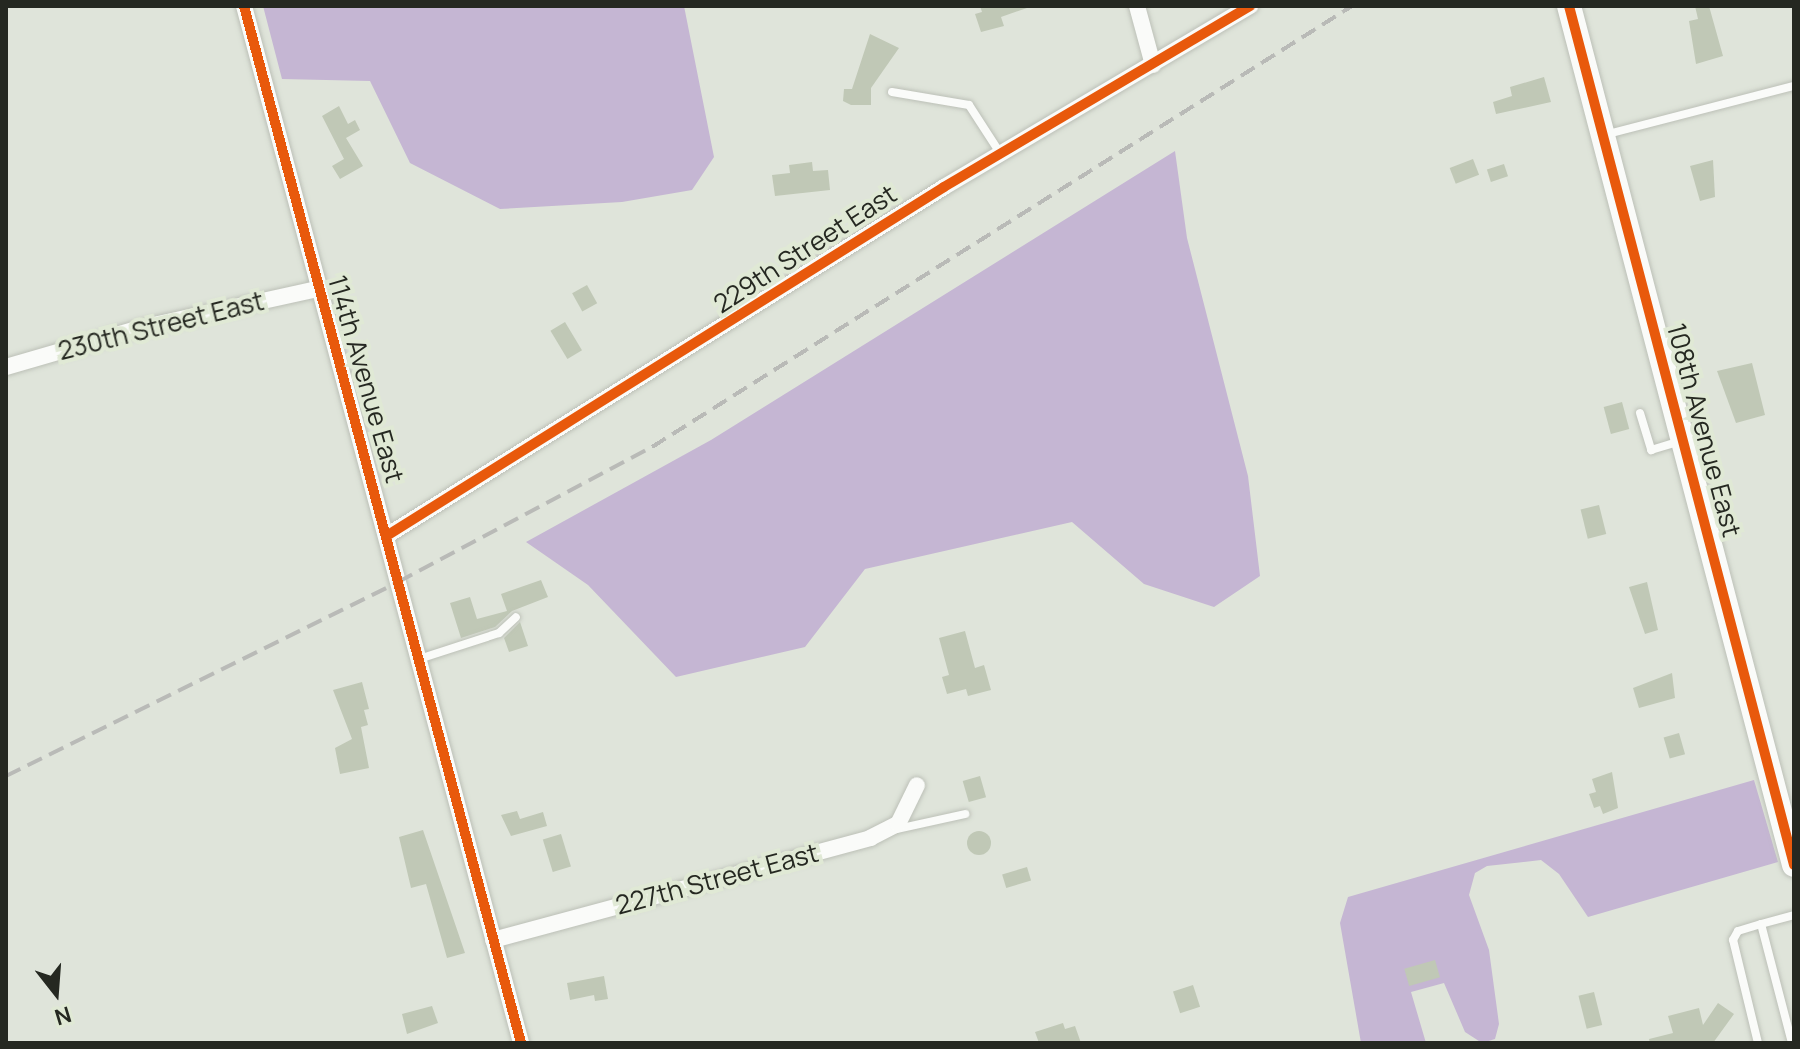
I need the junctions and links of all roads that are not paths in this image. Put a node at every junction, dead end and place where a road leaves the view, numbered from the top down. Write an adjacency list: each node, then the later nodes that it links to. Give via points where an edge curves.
1 (244, 6): 10 (street, 114th Avenue East)
2 (1137, 6): 5 (street)
3 (1250, 6): 5 (street, 229th Street East)
4 (1569, 6): 8 (street, 108th Avenue East)
5 (1153, 65): 9 (street, 229th Street East)
6 (1794, 86): 8 (lane)
7 (892, 92): 9 (lane, via 969,105)
8 (1603, 135): 13 (street, 108th Avenue East)
9 (1001, 154): 14 (street, 229th Street East)
10 (317, 289): 11 (street, 230th Street East, via 140,328); 14 (street, 114th Avenue East)
11 (6, 367)
12 (1640, 413): 13 (lane, via 1651,450)
13 (1684, 440): 20 (street, 108th Avenue East)
14 (388, 535): 16 (street, 114th Avenue East)
15 (516, 617): 16 (lane, via 499,633)
16 (418, 659): 23 (street, 114th Avenue East)
17 (917, 785): 19 (street, via 906,814)
18 (965, 814): 19 (lane)
19 (884, 831): 23 (street, 227th Street East)
20 (1794, 865)
21 (1794, 915): 22 (lane)
22 (1761, 924): 25 (lane, via 1738,931 1733,940); 26 (lane)
23 (493, 940): 24 (street, 114th Avenue East)
24 (521, 1043)
25 (1758, 1043)
26 (1792, 1043)

